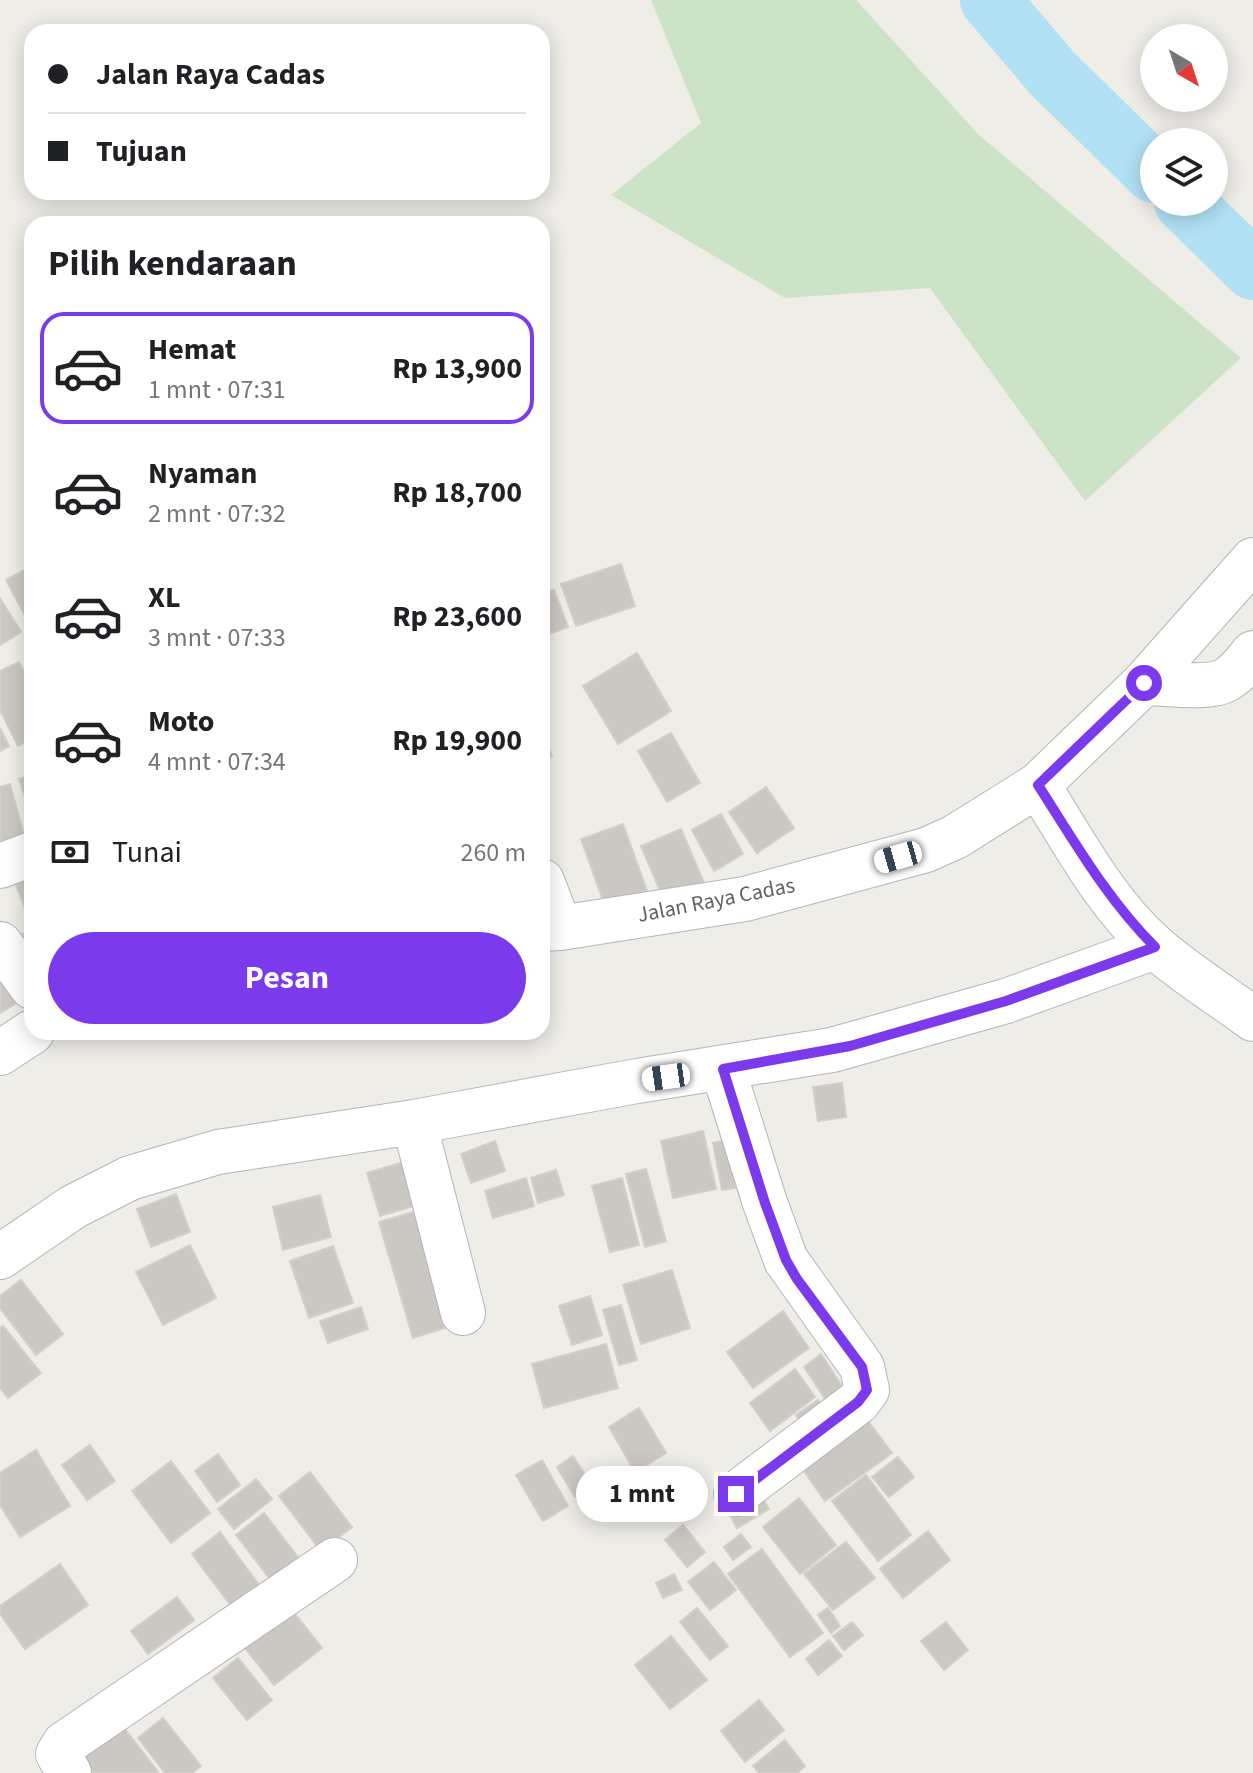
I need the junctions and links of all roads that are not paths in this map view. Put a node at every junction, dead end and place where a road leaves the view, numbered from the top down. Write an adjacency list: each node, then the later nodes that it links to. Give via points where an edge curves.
1 (1253, 560): 3 (street, Jalan Raya Cadas)
2 (1253, 653): 3 (street, via 1214,685)
3 (1144, 683): 4 (street, Jalan Raya Cadas)
4 (1038, 785): 7 (street, Jalan Raya Cadas, via 926,850 745,899); 8 (street, via 1096,876)
5 (24, 857): 6 (street)
6 (0, 866)
7 (551, 928)
8 (1143, 936): 11 (street); 14 (street, via 1006,1001 850,1046)
9 (0, 944): 10 (street)
10 (24, 976)
11 (1253, 1019)
12 (24, 1037): 13 (street)
13 (0, 1053)
14 (723, 1069): 15 (street); 18 (street, via 786,1260 862,1367 867,1390)
15 (414, 1122): 16 (street, via 256,1145 172,1164 73,1207); 17 (street)
16 (0, 1257)
17 (463, 1313)
18 (736, 1494)
19 (335, 1560): 20 (street, via 64,1744 58,1754)
20 (69, 1773)

